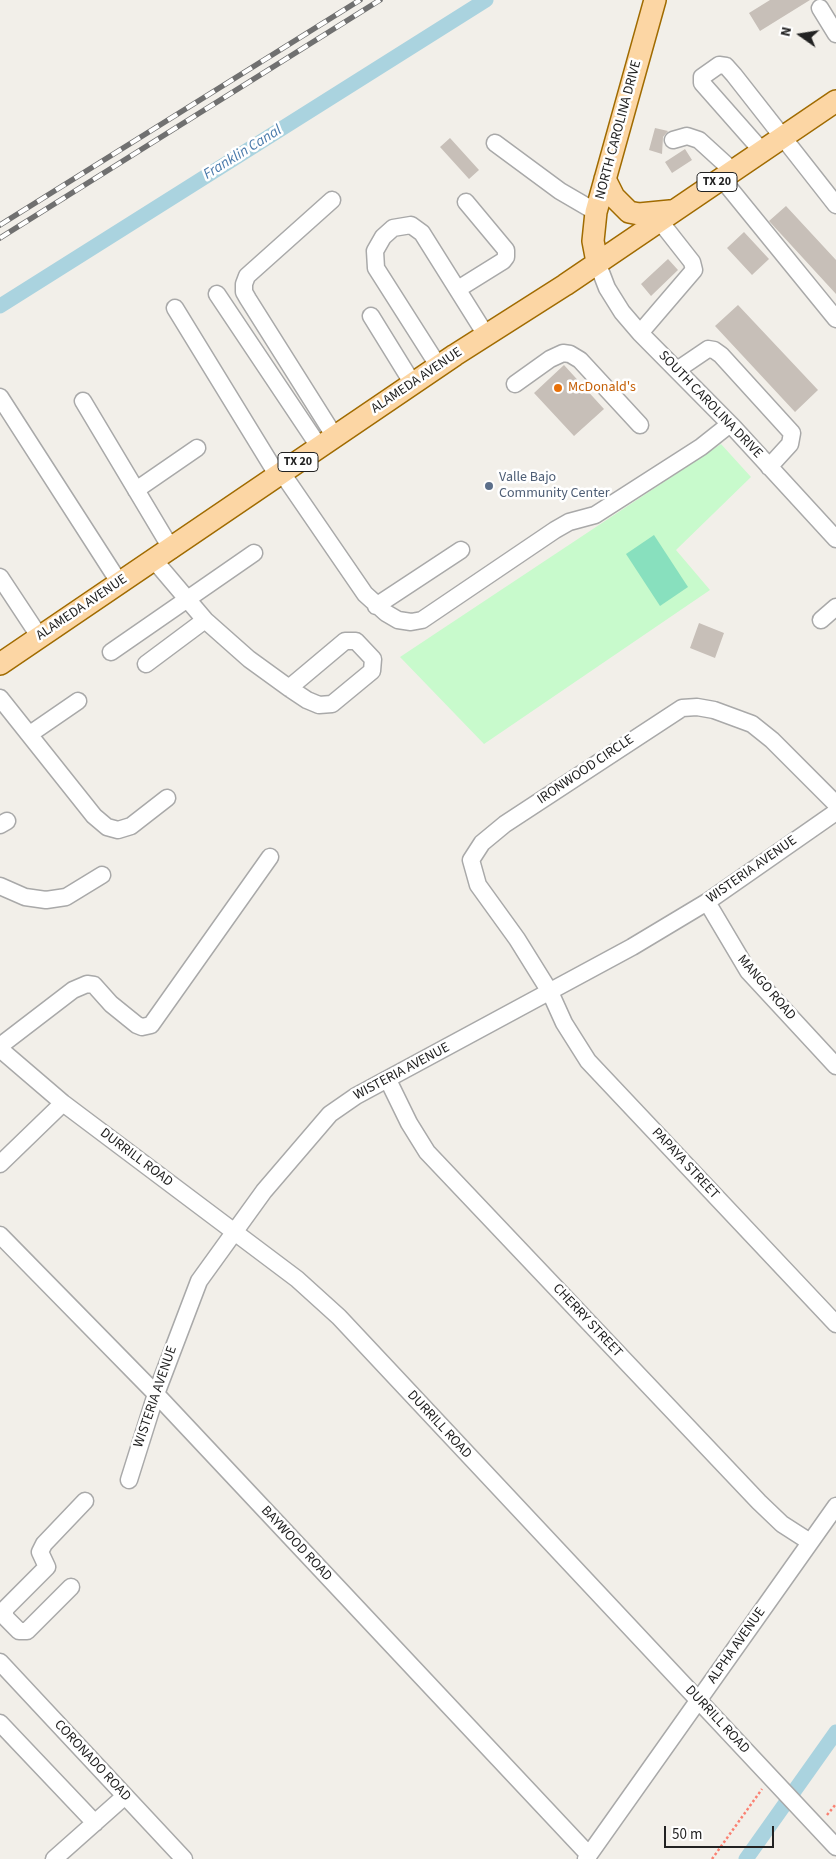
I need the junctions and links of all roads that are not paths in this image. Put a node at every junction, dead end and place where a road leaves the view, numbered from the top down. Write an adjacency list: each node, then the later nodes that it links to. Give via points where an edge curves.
1 (655, 0): 10 (main road, NORTH CAROLINA DRIVE)
2 (820, 8): 3 (street)
3 (836, 34)
4 (836, 101): 5 (main road, ALAMEDA AVENUE / TX 20)
5 (783, 138): 8 (main road, ALAMEDA AVENUE / TX 20); 8 (street, via 726,66 719,65 702,77 702,83); 13 (street)
6 (673, 140): 9 (street, via 693,137)
7 (494, 143): 14 (street, via 560,191)
8 (762, 151): 9 (main road, ALAMEDA AVENUE / TX 20)
9 (728, 175): 15 (main road, ALAMEDA AVENUE / TX 20); 21 (street)
10 (605, 179): 14 (main road, NORTH CAROLINA DRIVE); 15 (main road, via 614,197 629,212)
11 (332, 200): 32 (street, via 247,276 244,284 244,292)
12 (466, 202): 17 (street, via 506,250 506,256)
13 (836, 205)
14 (596, 212): 16 (main road, NORTH CAROLINA DRIVE, via 594,241)
15 (666, 216): 16 (main road, ALAMEDA AVENUE / TX 20); 22 (street, via 694,270)
16 (597, 262): 22 (street, SOUTH CAROLINA DRIVE, via 607,288); 23 (main road, ALAMEDA AVENUE / TX 20)
17 (458, 289): 23 (street); 24 (street, via 422,233 411,225 393,228 375,251 376,268)
18 (217, 294): 32 (street)
19 (175, 308): 35 (street)
20 (371, 316): 26 (street)
21 (836, 319)
22 (640, 333): 25 (street, SOUTH CAROLINA DRIVE)
23 (486, 335): 24 (main road, ALAMEDA AVENUE / TX 20)
24 (439, 367): 26 (main road, ALAMEDA AVENUE / TX 20)
25 (677, 370): 30 (street, SOUTH CAROLINA DRIVE); 34 (street, via 708,349 721,355 792,433 790,444)
26 (413, 384): 32 (main road, ALAMEDA AVENUE / TX 20)
27 (515, 384): 31 (street, via 550,359 563,353 570,354 580,360)
28 (0, 398): 42 (street)
29 (83, 401): 36 (street)
30 (730, 424): 34 (street, SOUTH CAROLINA DRIVE); 44 (street, via 595,515 569,522 555,530 422,620 398,620)
31 (640, 425)
32 (327, 442): 35 (main road, ALAMEDA AVENUE / TX 20)
33 (197, 448): 36 (street)
34 (770, 467): 37 (street, SOUTH CAROLINA DRIVE)
35 (280, 474): 40 (main road, ALAMEDA AVENUE / TX 20); 44 (street)
36 (136, 490): 40 (street)
37 (836, 539)
38 (462, 550): 44 (street)
39 (254, 553): 43 (street)
40 (163, 555): 42 (main road, ALAMEDA AVENUE / TX 20); 43 (street)
41 (0, 577): 48 (street)
42 (119, 582): 48 (main road, ALAMEDA AVENUE / TX 20)
43 (187, 599): 46 (street); 49 (street)
44 (376, 606)
45 (836, 607): 47 (street)
46 (205, 620): 51 (street); 52 (street, via 249,659)
47 (821, 620)
48 (39, 636): 50 (main road, ALAMEDA AVENUE / TX 20)
49 (111, 652)
50 (0, 664)
51 (146, 664)
52 (289, 688): 52 (street, via 319,705 332,704 372,671 373,659 356,641 346,641)
53 (0, 698): 55 (street)
54 (78, 701): 55 (street)
55 (30, 734): 56 (street, via 94,816 107,827 118,830 131,826)
56 (167, 798)
57 (836, 804): 63 (street, IRONWOOD CIRCLE, via 752,724 697,707 682,708 656,723 505,824 473,853 471,867 478,886 518,939)
58 (836, 812): 62 (street, WISTERIA AVENUE)
59 (270, 856): 64 (street, via 152,1025 137,1025 94,985 87,984 73,990)
60 (102, 875): 61 (street, via 66,897 46,900 25,897)
61 (0, 886)
62 (707, 902): 63 (street, WISTERIA AVENUE); 65 (street, MANGO ROAD, via 748,971)
63 (550, 992): 66 (street, WISTERIA AVENUE); 71 (street, PAPAYA STREET, via 564,1023 588,1061)
64 (0, 1047): 67 (street, DURRILL ROAD)
65 (836, 1066)
66 (388, 1080): 69 (street, WISTERIA AVENUE, via 356,1096 320,1125); 76 (street, CHERRY STREET, via 427,1152 758,1502 782,1524)
67 (63, 1103): 68 (street); 69 (street, DURRILL ROAD)
68 (0, 1164)
69 (235, 1231): 72 (street, WISTERIA AVENUE, via 199,1282); 80 (street, DURRILL ROAD, via 297,1279 339,1318)
70 (0, 1235): 72 (street, BAYWOOD ROAD)
71 (836, 1324)
72 (156, 1394): 73 (street, WISTERIA AVENUE); 85 (street, BAYWOOD ROAD)
73 (129, 1480)
74 (85, 1501): 78 (street, via 40,1550 47,1566 5,1610)
75 (836, 1506): 76 (street, ALPHA AVENUE)
76 (810, 1542): 80 (street, ALPHA AVENUE)
77 (71, 1587): 78 (street, via 27,1631)
78 (5, 1629)
79 (0, 1662): 82 (street, CORONADO ROAD)
80 (699, 1700): 84 (street, DURRILL ROAD); 85 (street, ALPHA AVENUE)
81 (0, 1723): 83 (street)
82 (125, 1796): 83 (street); 87 (street, CORONADO ROAD)
83 (95, 1823): 86 (street)
84 (836, 1847)
85 (587, 1857)
86 (54, 1859)
87 (184, 1859)

